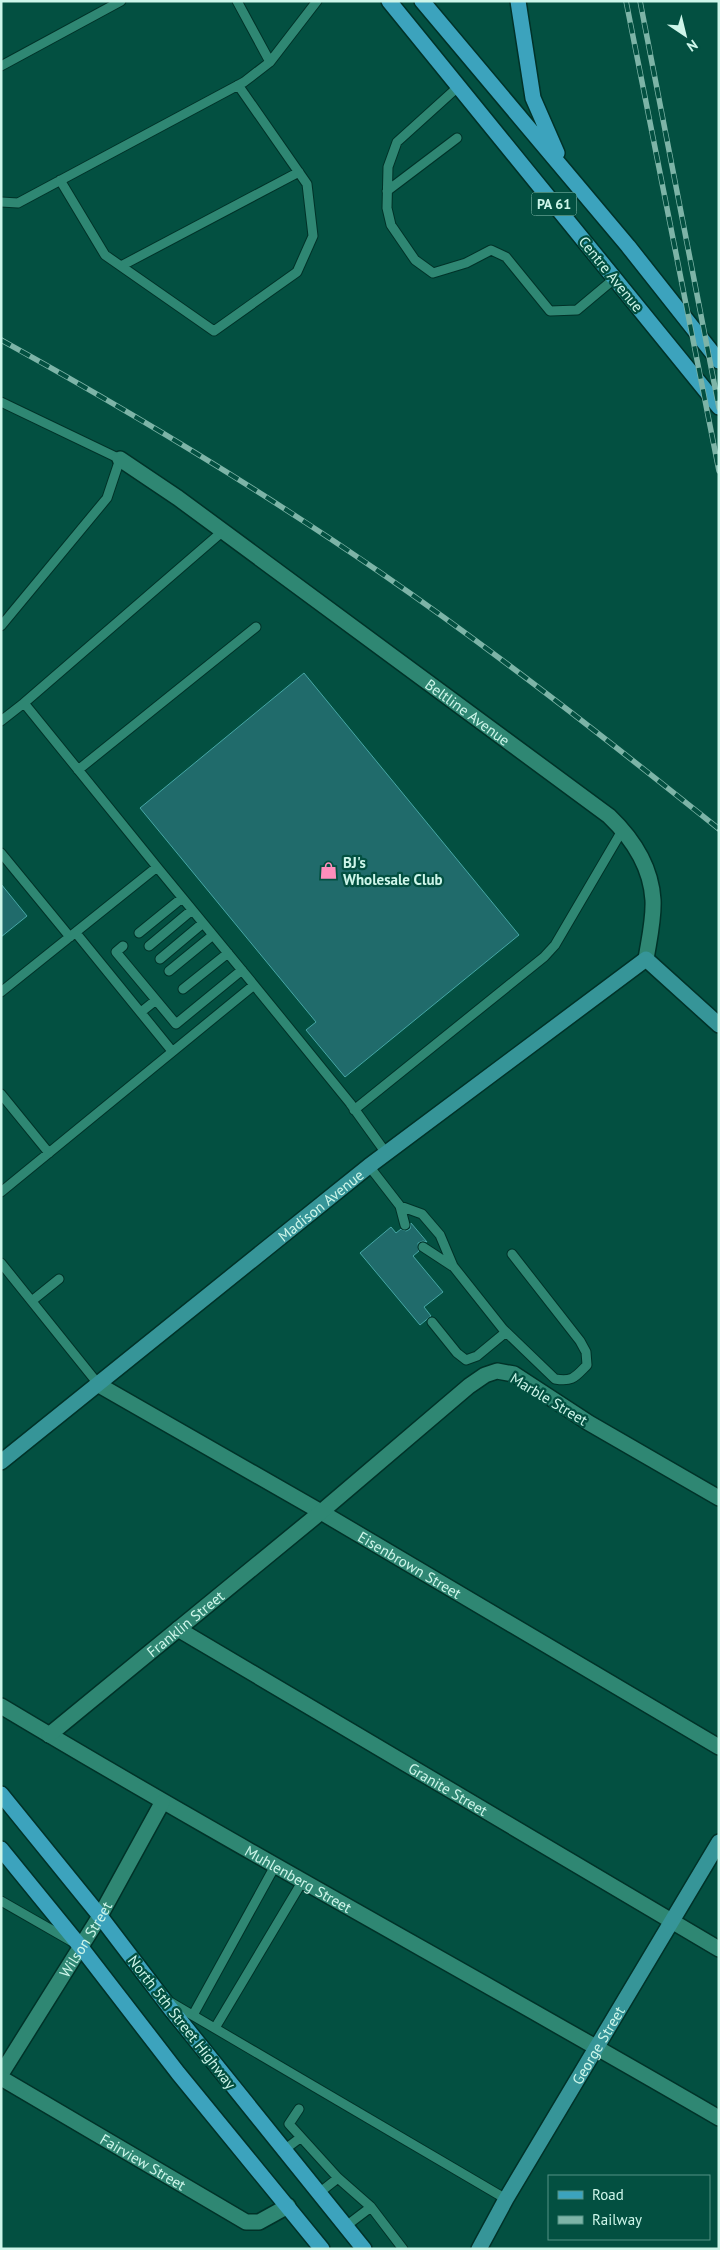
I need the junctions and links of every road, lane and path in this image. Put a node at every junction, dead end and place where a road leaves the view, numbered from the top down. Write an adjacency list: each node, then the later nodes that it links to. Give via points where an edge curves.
1 (121, 1): 8 (lane)
2 (237, 1): 7 (lane)
3 (317, 1): 7 (lane)
4 (389, 1): 10 (main road, Centre Avenue / PA 61)
5 (422, 1): 12 (main road, Centre Avenue / PA 61)
6 (518, 1): 12 (main road, via 533,98)
7 (270, 62): 9 (lane)
8 (1, 66)
9 (238, 85): 13 (lane); 14 (lane)
10 (459, 86): 15 (lane, via 396,142 388,167); 18 (main road, Centre Avenue / PA 61)
11 (457, 138): 15 (lane)
12 (564, 170): 19 (main road, Centre Avenue / PA 61)
13 (299, 172): 17 (lane); 17 (lane, via 307,184 313,236 297,272 214,331)
14 (60, 180): 16 (lane, via 18,202); 17 (lane, via 104,255)
15 (387, 191): 18 (lane, via 391,225 415,260 433,273 466,263 491,250 506,257 550,311 577,310)
16 (1, 202)
17 (121, 266)
18 (614, 279): 21 (main road, Centre Avenue / PA 61)
19 (719, 361)
20 (1, 402): 22 (lane)
21 (719, 407)
22 (120, 459): 23 (street, Beltline Avenue); 24 (lane, via 107,498)
23 (223, 532): 26 (lane); 29 (street, Beltline Avenue, via 602,810)
24 (1, 626)
25 (256, 627): 28 (lane)
26 (24, 703): 27 (lane); 28 (lane)
27 (1, 722)
28 (78, 770): 31 (lane)
29 (623, 829): 42 (street, Beltline Avenue, via 644,861 654,901); 53 (lane, via 555,945 544,957)
30 (1, 853): 36 (lane)
31 (157, 867): 32 (lane); 36 (lane)
32 (182, 898): 33 (lane); 35 (lane)
33 (192, 910): 34 (lane); 39 (lane)
34 (203, 923): 37 (lane); 41 (lane)
35 (139, 933)
36 (73, 935): 47 (lane); 49 (lane)
37 (213, 935): 40 (lane); 44 (lane)
38 (123, 946): 48 (lane, via 116,952 129,962)
39 (149, 946)
40 (228, 953): 43 (lane); 46 (lane)
41 (160, 959)
42 (646, 959): 50 (street); 55 (street, Madison Avenue)
43 (242, 970): 45 (lane); 48 (lane, via 176,1024)
44 (169, 971)
45 (254, 985): 51 (lane); 53 (lane)
46 (183, 989)
47 (1, 992)
48 (161, 1003): 49 (lane)
49 (141, 1012): 51 (lane)
50 (719, 1024)
51 (172, 1052): 54 (lane)
52 (1, 1094): 54 (lane)
53 (354, 1110): 55 (lane)
54 (49, 1153): 57 (lane)
55 (386, 1153): 56 (street, Madison Avenue)
56 (369, 1166): 58 (lane); 68 (street, Madison Avenue)
57 (1, 1192)
58 (400, 1206): 59 (lane); 63 (lane, via 422,1214 440,1235)
59 (405, 1225)
60 (423, 1248): 63 (lane)
61 (512, 1254): 67 (lane, via 580,1340 586,1352 587,1365 572,1379 555,1379)
62 (1, 1264): 65 (lane)
63 (453, 1266): 67 (lane)
64 (59, 1279): 65 (lane)
65 (32, 1300): 68 (lane)
66 (432, 1322): 67 (lane, via 466,1360 477,1356)
67 (506, 1332)
68 (99, 1385): 69 (street, Madison Avenue); 71 (street, Eisenbrown Street)
69 (1, 1462)
70 (719, 1498): 71 (street, Marble Street, via 589,1423 514,1374 497,1371 469,1386)
71 (321, 1512): 72 (street, Franklin Street); 75 (street, Eisenbrown Street)
72 (178, 1629): 74 (street, Franklin Street); 84 (street, Granite Street)
73 (1, 1706): 74 (street, Muhlenberg Street)
74 (49, 1735): 77 (street, Muhlenberg Street)
75 (719, 1747)
76 (1, 1794): 83 (main road, North 5th Street Highway)
77 (162, 1803): 80 (street, Muhlenberg Street); 83 (street, Wilson Street)
78 (719, 1842): 84 (street, George Street)
79 (1, 1849): 85 (main road)
80 (275, 1866): 81 (street, Muhlenberg Street); 88 (lane)
81 (302, 1882): 89 (lane); 90 (street, Muhlenberg Street)
82 (1, 1901): 85 (lane)
83 (100, 1916): 85 (street, Wilson Street); 87 (main road, North 5th Street Highway)
84 (672, 1921): 86 (street, Granite Street); 90 (street, George Street)
85 (80, 1946): 91 (street, Wilson Street); 100 (main road, via 178,2073)
86 (719, 1949)
87 (160, 1996): 88 (lane); 96 (main road, North 5th Street Highway)
88 (193, 2015): 89 (lane)
89 (215, 2028): 99 (lane)
90 (597, 2047): 94 (street, Muhlenberg Street); 99 (street, George Street)
91 (1, 2074)
92 (1, 2078): 100 (street, Fairview Street, via 246,2222 259,2222)
93 (298, 2109): 95 (lane, via 289,2124)
94 (719, 2118)
95 (300, 2138): 96 (lane); 97 (lane)
96 (284, 2150): 98 (main road, North 5th Street Highway)
97 (338, 2178): 98 (lane); 101 (lane)
98 (319, 2193): 102 (main road, North 5th Street Highway)
99 (506, 2199): 106 (street, George Street)
100 (288, 2206): 103 (main road)
101 (371, 2206): 102 (lane); 105 (lane)
102 (346, 2226): 104 (main road, North 5th Street Highway)
103 (322, 2249)
104 (364, 2249)
105 (404, 2249)
106 (479, 2249)

